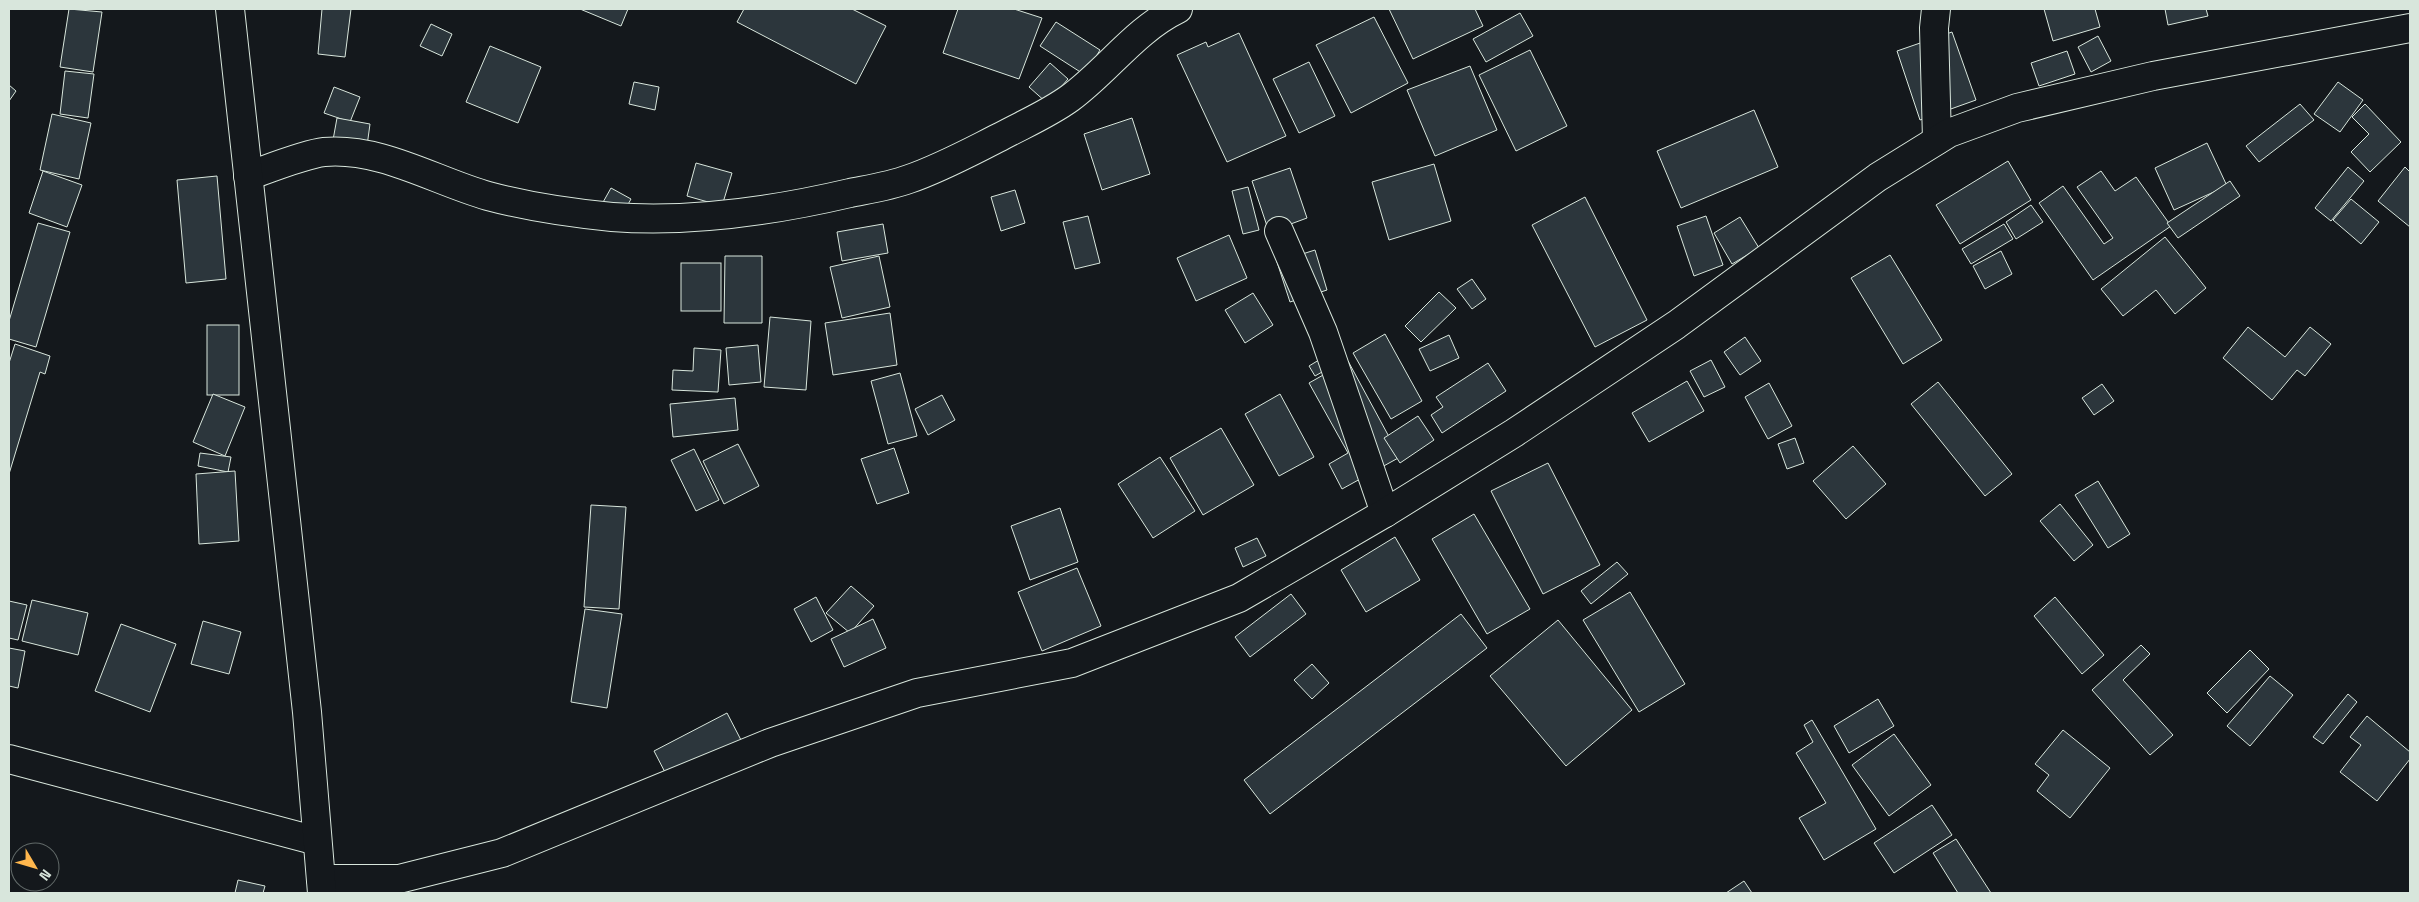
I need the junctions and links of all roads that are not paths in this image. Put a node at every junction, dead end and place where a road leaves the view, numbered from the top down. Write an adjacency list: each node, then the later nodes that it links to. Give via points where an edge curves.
1 (230, 9): 6 (street)
2 (1178, 9): 6 (street, via 1146,27 1071,97 1043,115 942,167 906,180 826,199 757,211 684,218 614,217 538,208 486,195 365,155 324,152)
3 (1936, 9): 5 (street)
4 (2410, 28): 5 (street, via 2153,76 2056,98 2017,108)
5 (1937, 140): 8 (street, via 1878,177 1676,325 1514,433)
6 (248, 176): 10 (street, via 306,702)
7 (1279, 231): 8 (street, via 1323,332)
8 (1385, 513): 11 (street, via 1239,598 1072,663 917,693 734,757 502,853 400,879)
9 (9, 759): 10 (street)
10 (317, 841): 11 (street)
11 (321, 886)

